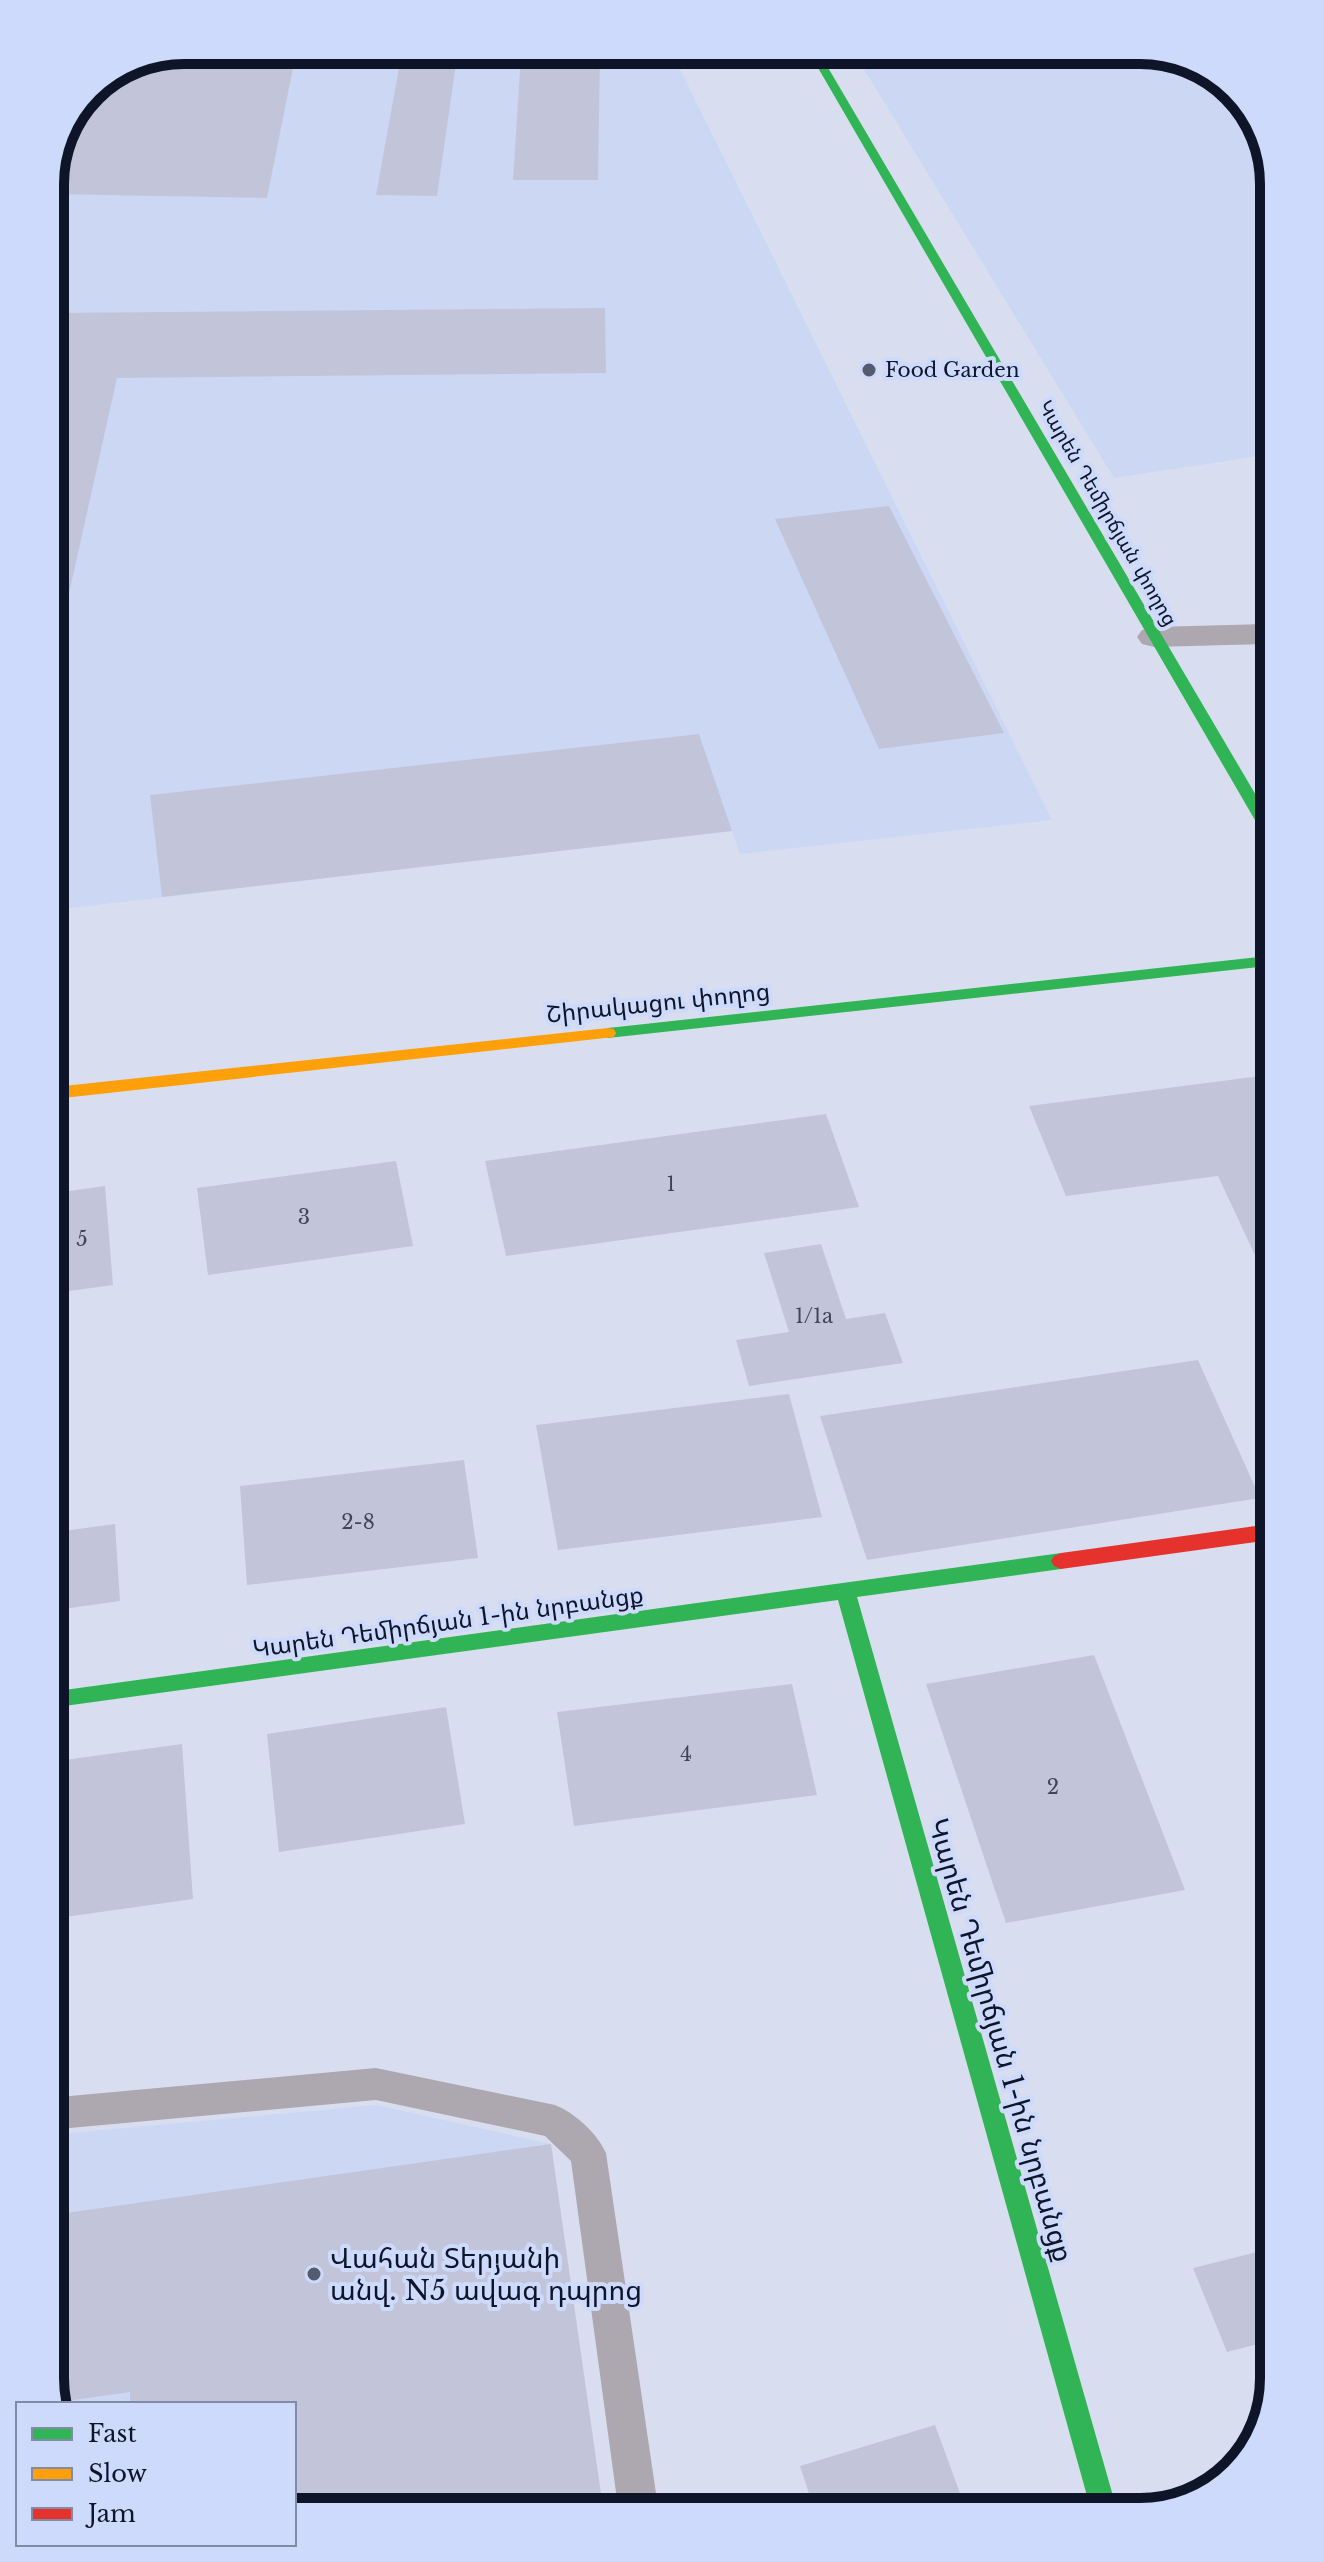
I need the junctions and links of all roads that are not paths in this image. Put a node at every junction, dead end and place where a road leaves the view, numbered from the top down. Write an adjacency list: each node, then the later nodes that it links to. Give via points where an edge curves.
1 (821, 64): 3 (main road, Կարեն Դեմիրճյան փողոց)
2 (1260, 634): 3 (street)
3 (1154, 637): 4 (main road, Կարեն Դեմիրճյան փողոց)
4 (1260, 815)
5 (1260, 962): 6 (main road, Շիրակացու փողոց)
6 (64, 1092)
7 (1260, 1533): 8 (main road, Կարեն Դեմիրճյան 1-ին նրբանցք)
8 (846, 1593): 9 (main road, Կարեն Դեմիրճյան 1-ին նրբանցք); 12 (main road, Կարեն Դեմիրճյան 1-ին նրբանցք)
9 (64, 1698)
10 (64, 2113): 11 (lane, via 376,2084 555,2122 588,2153)
11 (637, 2498)
12 (1101, 2498)

